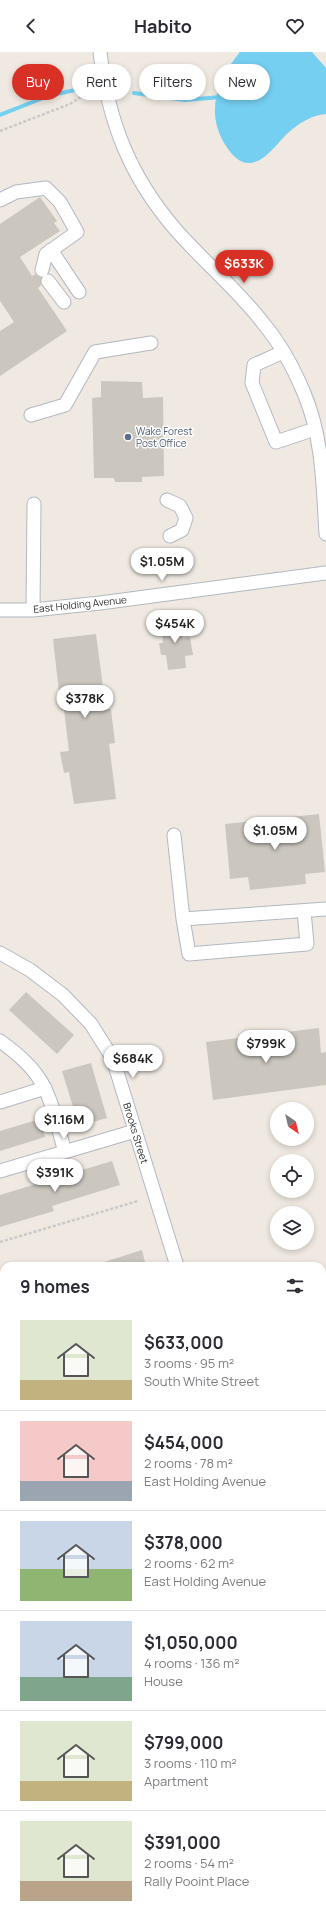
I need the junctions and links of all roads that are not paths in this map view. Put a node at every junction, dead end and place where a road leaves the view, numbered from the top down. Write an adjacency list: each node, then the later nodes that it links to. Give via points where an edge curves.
1 (100, 52): 7 (street, via 112,119 127,156 144,187 176,230 264,323)
2 (0, 200): 3 (street, via 16,192 46,188 77,232)
3 (51, 250): 4 (street); 5 (street, via 46,254 45,275)
4 (79, 292)
5 (64, 302)
6 (151, 343): 8 (street, via 94,352 65,405)
7 (282, 352): 9 (street, via 304,394); 9 (street, via 254,365 252,383 276,442)
8 (31, 415)
9 (315, 429): 12 (street, via 321,456)
10 (167, 500): 13 (street, via 180,506 186,518 182,530)
11 (34, 504): 16 (street)
12 (326, 534)
13 (170, 536)
14 (326, 573): 16 (street, East Holding Avenue)
15 (0, 610): 16 (street, East Holding Avenue)
16 (33, 610)
17 (174, 835): 20 (street)
18 (326, 909): 19 (street)
19 (304, 911): 20 (street); 20 (street, via 307,944 189,954)
20 (183, 919)
21 (0, 953): 25 (street, Brooks Street, via 30,970 63,995 91,1024 113,1059)
22 (0, 1041): 23 (street, via 29,1066)
23 (44, 1088): 24 (street); 26 (street)
24 (0, 1100)
25 (135, 1131): 26 (street); 28 (street, Brooks Street)
26 (65, 1152): 27 (street)
27 (0, 1172)
28 (176, 1262)

